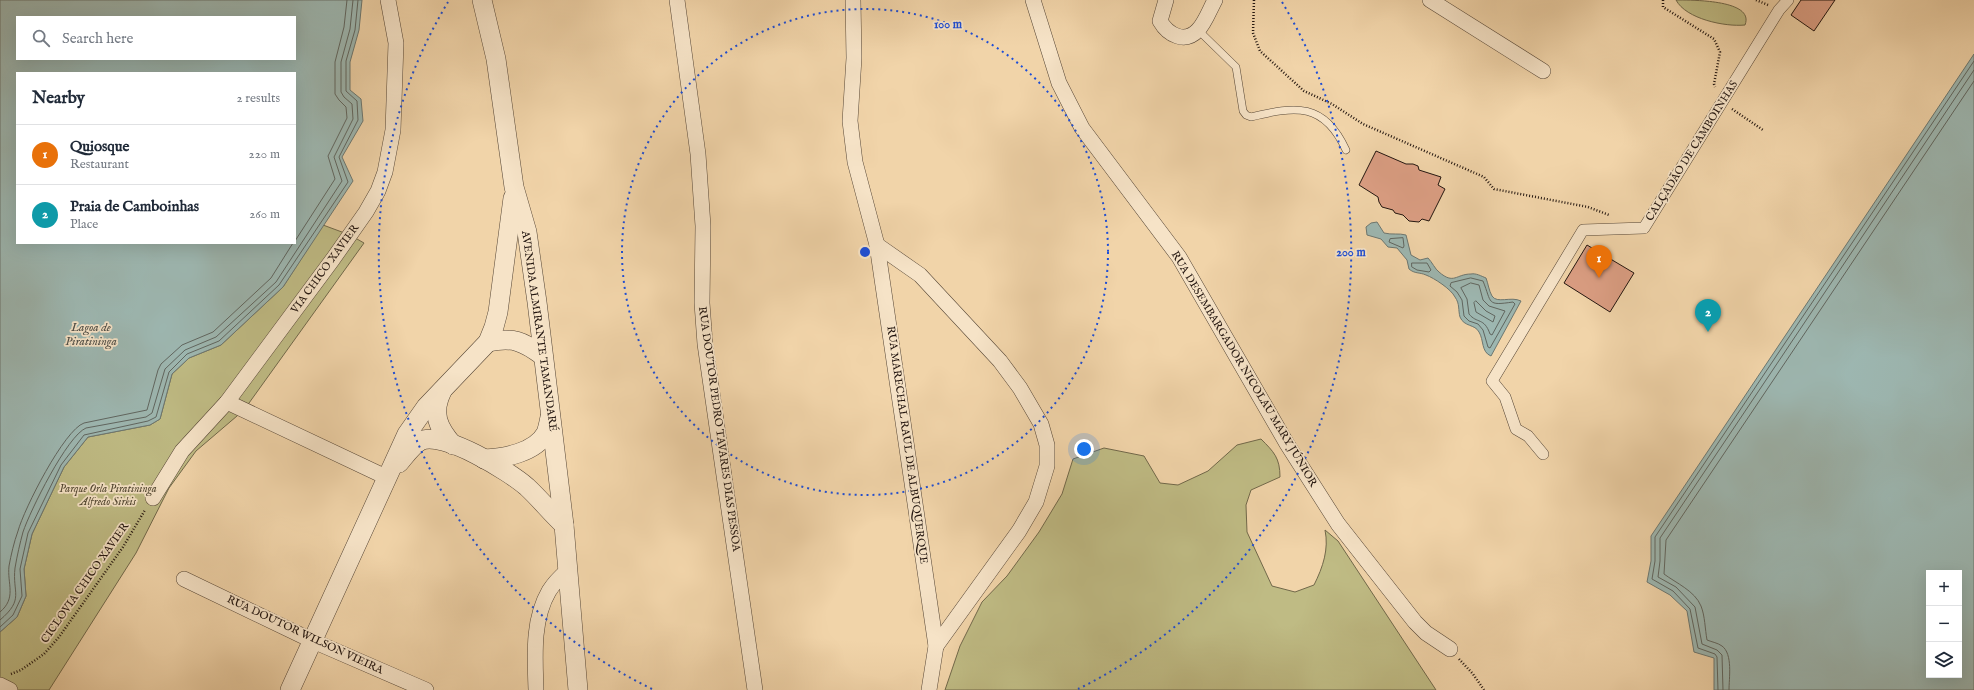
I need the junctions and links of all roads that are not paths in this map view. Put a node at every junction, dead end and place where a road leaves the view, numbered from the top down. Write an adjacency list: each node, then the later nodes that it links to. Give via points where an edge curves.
1 (388, 0): 18 (street, VIA CHICO XAVIER, via 396,43 394,130 378,191 333,259)
2 (482, 0): 13 (street, AVENIDA ALMIRANTE TAMANDARÉ, via 496,59)
3 (677, 0): 37 (street, RUA DOUTOR PEDRO TAVARES DIAS PESSOA, via 698,154 705,344)
4 (853, 0): 14 (street, RUA MARECHAL RAUL DE ALBUQUERQUE, via 854,58 850,121 855,162)
5 (1033, 0): 30 (street, RUA DESEMBARGADOR NICOLAU MARY JÚNIOR, via 1059,83 1082,128 1179,257 1287,444 1338,524 1415,622)
6 (1166, 0): 10 (street, via 1160,21 1164,30 1175,36 1187,38)
7 (1215, 0): 10 (street)
8 (1430, 0): 11 (street)
9 (1788, 0): 21 (street, CALÇADÃO DE CAMBOINHAS, via 1779,10 1644,228 1583,230 1492,381 1505,396 1516,429 1528,436)
10 (1198, 30): 12 (lane, via 1236,68 1243,111 1246,115 1251,117 1283,109 1310,112 1326,120 1340,136)
11 (1543, 71)
12 (1346, 150)
13 (514, 187): 15 (street, via 498,312); 16 (street, AVENIDA ALMIRANTE TAMANDARÉ, via 527,232)
14 (877, 245): 29 (street, RUA MARECHAL RAUL DE ALBUQUERQUE); 29 (street, RUA MARECHAL RAUL DE ALBUQUERQUE, via 920,275 1000,362 1020,388 1041,424 1047,445 1047,466 1036,502 1019,531)
15 (488, 342): 16 (street, via 516,340); 17 (street)
16 (543, 356): 19 (street, AVENIDA ALMIRANTE TAMANDARÉ)
17 (445, 386): 20 (street, via 437,405 437,422); 23 (street, via 407,434)
18 (227, 402): 23 (street); 24 (street, VIA CHICO XAVIER, via 182,451)
19 (550, 416): 22 (street, via 546,433 529,448 504,458); 25 (street, AVENIDA ALMIRANTE TAMANDARÉ)
20 (453, 445): 22 (street); 23 (street, via 430,439 420,442 408,452)
21 (1543, 454)
22 (484, 459): 25 (street, via 519,480)
23 (388, 478): 28 (street)
24 (153, 498)
25 (564, 525): 26 (street, AVENIDA ALMIRANTE TAMANDARÉ)
26 (568, 570): 35 (street, via 550,589 538,622); 36 (street, AVENIDA ALMIRANTE TAMANDARÉ)
27 (184, 578): 28 (street, RUA DOUTOR WILSON VIEIRA)
28 (313, 641): 33 (street); 34 (street, RUA DOUTOR WILSON VIEIRA)
29 (936, 646): 38 (street, RUA MARECHAL RAUL DE ALBUQUERQUE)
30 (1450, 650)
31 (4, 680): 32 (street)
32 (10, 690)
33 (290, 690)
34 (426, 690)
35 (536, 690)
36 (578, 690)
37 (755, 690)
38 (929, 690)

